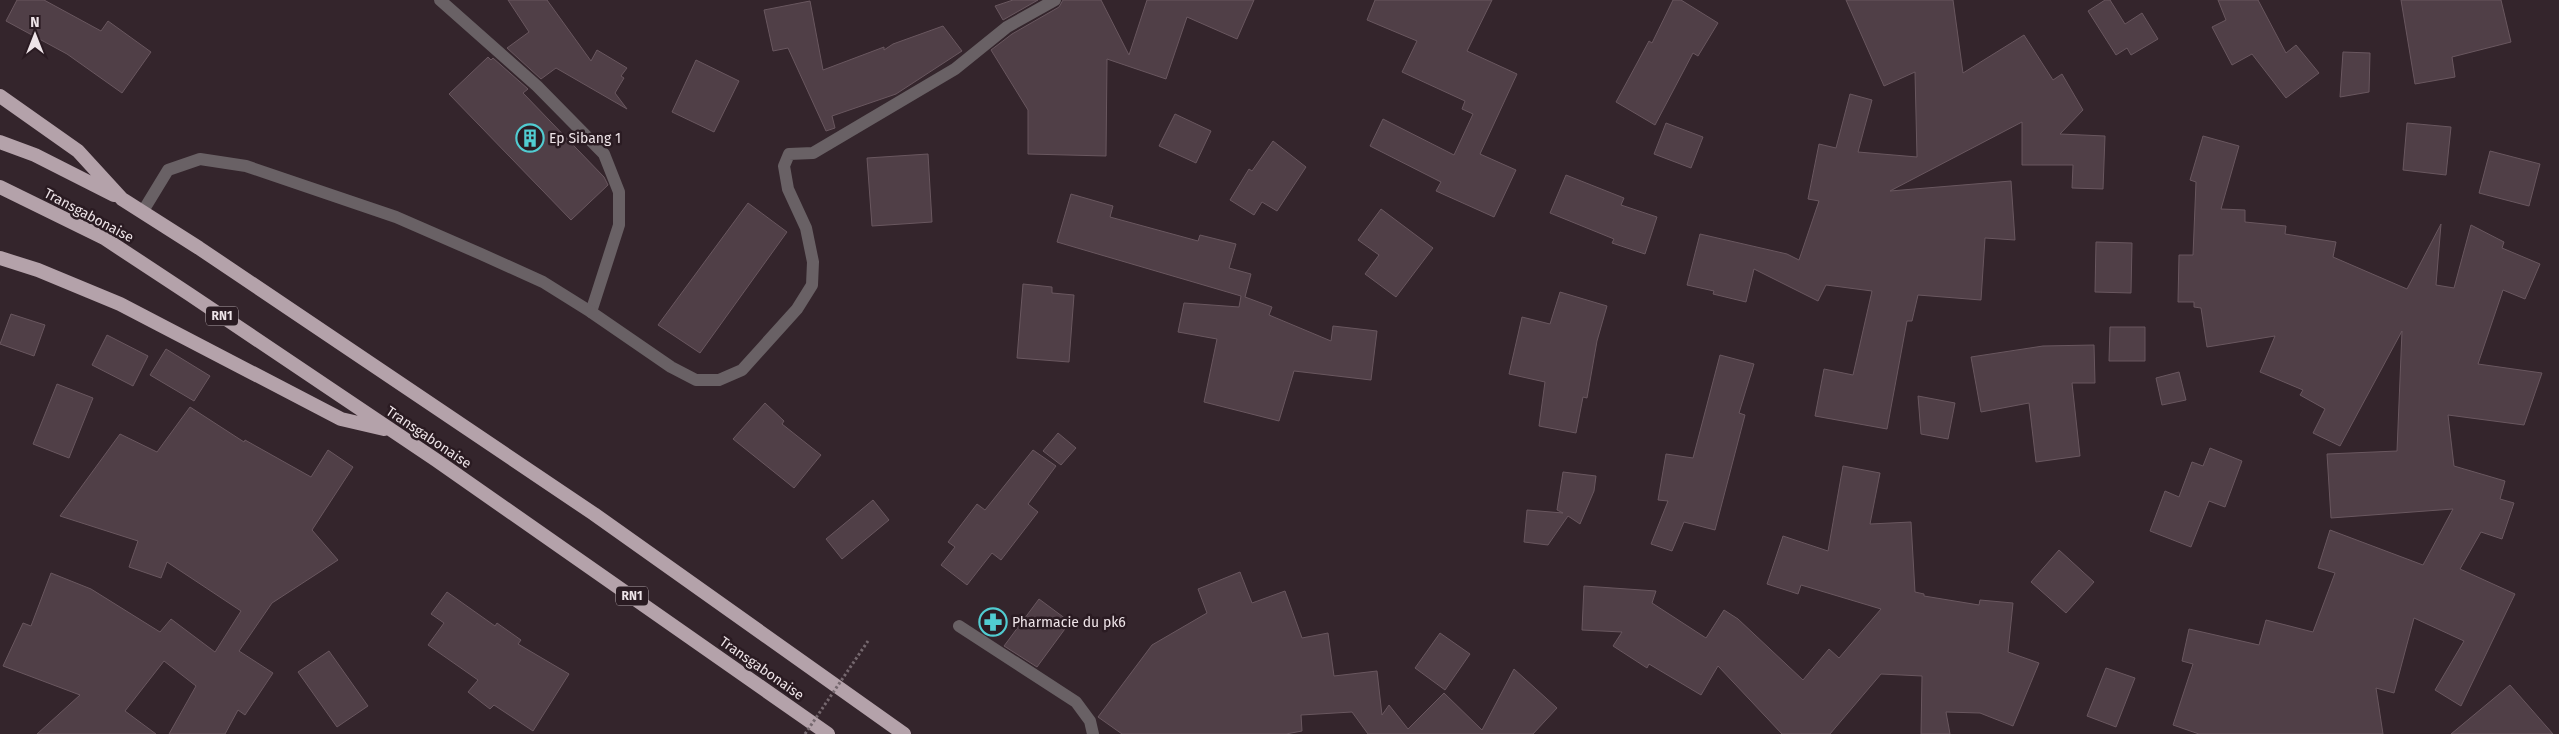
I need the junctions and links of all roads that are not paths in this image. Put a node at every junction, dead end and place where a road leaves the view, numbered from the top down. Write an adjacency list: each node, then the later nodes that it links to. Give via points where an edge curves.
1 (440, 0): 9 (street, via 537,86 604,154 618,192 618,225)
2 (1055, 0): 9 (street, via 1007,27 955,68 813,153 789,154 784,166 788,189 806,228 812,285 797,309 742,370 719,380 696,380 671,367)
3 (0, 96): 6 (highway, via 78,151)
4 (0, 142): 6 (highway, Transgabonaise)
5 (0, 187): 10 (highway, Transgabonaise / RN1, via 104,238)
6 (122, 199): 7 (highway, Transgabonaise)
7 (143, 211): 9 (street, via 168,170 200,159 246,166 396,216 543,282); 13 (highway, Transgabonaise, via 594,514)
8 (0, 258): 10 (highway, via 120,304 341,419)
9 (591, 312)
10 (391, 430): 12 (highway, Transgabonaise / RN1)
11 (959, 626): 14 (street, via 1076,702 1090,722)
12 (828, 734)
13 (904, 734)
14 (1093, 734)

